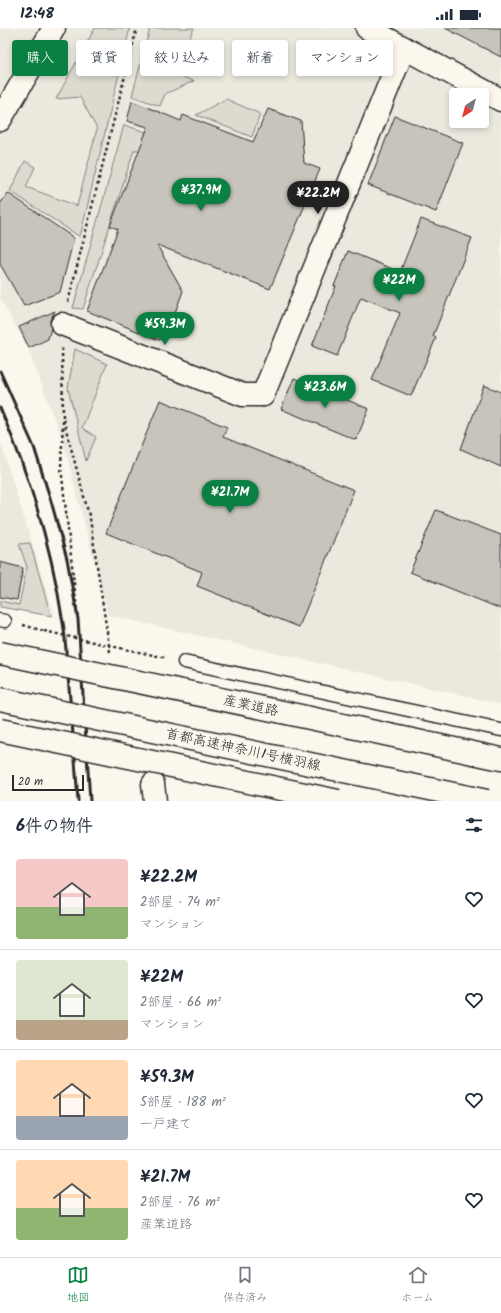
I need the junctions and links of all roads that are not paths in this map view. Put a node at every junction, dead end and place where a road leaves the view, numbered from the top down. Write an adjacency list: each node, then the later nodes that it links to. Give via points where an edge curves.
1 (54, 28): 5 (main road)
2 (367, 28): 3 (main road)
3 (404, 48): 4 (main road); 6 (main road, via 264,395 243,395)
4 (501, 100)
5 (0, 120)
6 (62, 324)
7 (0, 653): 12 (main road, 産業道路, bridge)
8 (184, 662): 11 (lane)
9 (0, 699): 14 (main road, 首都高速神奈川1号横羽線, bridge)
10 (0, 730): 13 (main road, bridge)
11 (501, 730)
12 (501, 759)
13 (338, 801)
14 (487, 801)

